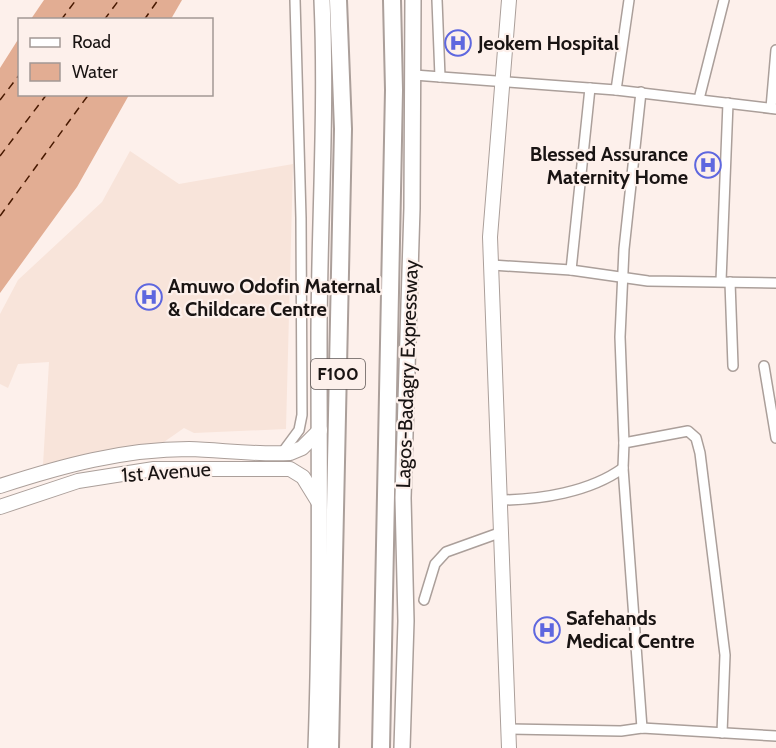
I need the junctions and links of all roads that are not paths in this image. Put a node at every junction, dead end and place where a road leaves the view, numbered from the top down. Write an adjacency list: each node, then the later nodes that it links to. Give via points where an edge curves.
1 (295, 0): 30 (street, via 302,415 298,430)
2 (322, 0): 27 (main road, via 325,105)
3 (338, 0): 43 (highway, F100, via 343,129)
4 (392, 0): 44 (highway, Lagos-Badagry Expressway / F100, via 394,101)
5 (413, 0): 11 (main road, Lagos-Badagry Expressway)
6 (437, 0): 12 (street)
7 (509, 0): 13 (main road)
8 (630, 0): 15 (street)
9 (724, 0): 17 (street)
10 (776, 50): 19 (street)
11 (414, 75): 12 (street); 45 (main road, Lagos-Badagry Expressway, via 403,498 406,621)
12 (440, 77): 13 (street)
13 (502, 82): 14 (street); 20 (main road, via 492,196)
14 (590, 88): 15 (street); 21 (street)
15 (616, 90): 16 (street)
16 (641, 93): 17 (street); 22 (street)
17 (699, 99): 18 (street)
18 (728, 103): 19 (street); 23 (street)
19 (774, 108)
20 (492, 265): 21 (street); 33 (main road)
21 (571, 270): 22 (street)
22 (624, 279): 23 (street); 29 (street, via 620,337)
23 (725, 282): 24 (street); 25 (street)
24 (776, 283)
25 (733, 366)
26 (764, 366): 28 (street)
27 (320, 429): 30 (main road, 1st Avenue, via 302,448); 34 (main road)
28 (776, 438)
29 (624, 443): 31 (street); 40 (street, via 688,431 696,438 725,655)
30 (282, 453): 32 (main road, 1st Avenue, via 189,449 137,453 64,465)
31 (623, 468): 33 (street, via 571,490 531,499); 38 (street)
32 (0, 486)
33 (499, 500): 36 (main road)
34 (319, 503): 35 (main road, 1st Avenue, via 303,477 290,469 170,467 78,481); 42 (main road)
35 (0, 507)
36 (500, 533): 37 (street, via 446,552 435,564); 39 (main road)
37 (424, 600)
38 (642, 728): 39 (street); 40 (street)
39 (509, 729): 46 (main road)
40 (722, 733): 41 (street)
41 (776, 736)
42 (316, 748)
43 (330, 748)
44 (381, 748)
45 (402, 748)
46 (509, 748)

